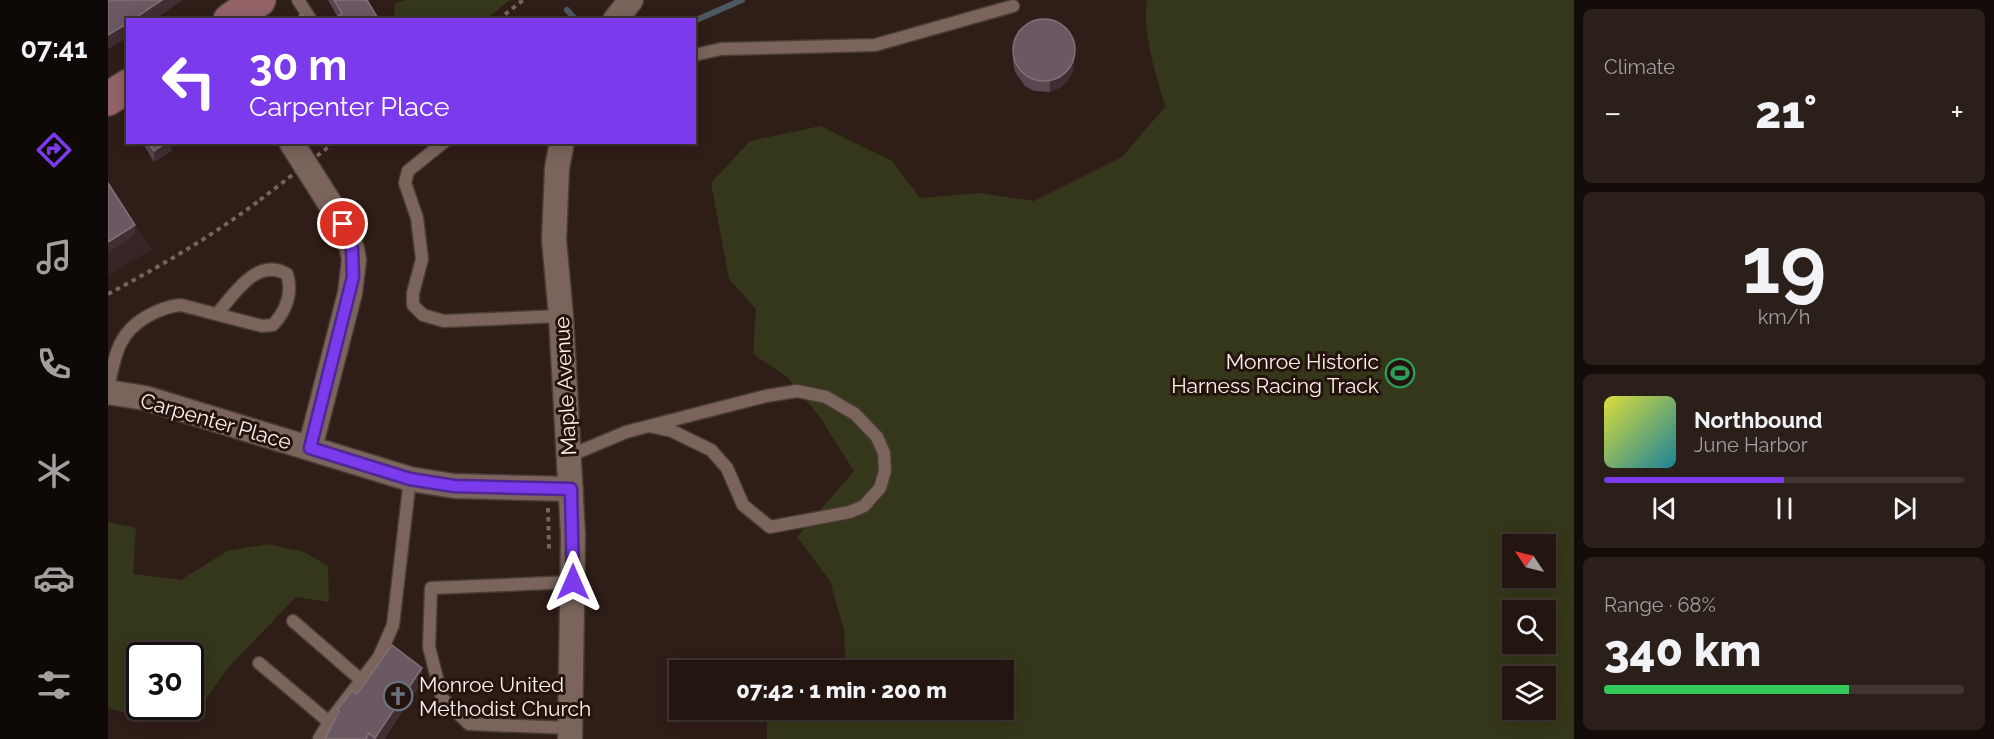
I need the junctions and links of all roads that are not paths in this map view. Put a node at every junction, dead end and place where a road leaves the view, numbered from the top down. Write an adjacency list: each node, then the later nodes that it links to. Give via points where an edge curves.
1 (259, 0): 5 (street)
2 (298, 0): 6 (lane)
3 (631, 0): 7 (street)
4 (1013, 6): 8 (lane, via 876,45 722,48)
5 (233, 18)
6 (310, 18)
7 (617, 18)
8 (696, 54)
9 (126, 87): 10 (street)
10 (108, 99)
11 (292, 144): 18 (street, via 343,224 354,260 350,293)
12 (442, 144): 15 (lane, via 408,171 405,183 417,218 422,259 413,305 423,315 444,321)
13 (562, 144): 15 (street, Maple Avenue, via 554,240)
14 (217, 314): 14 (lane, via 261,326 273,325 287,303 287,273 268,268 253,275); 16 (lane, via 170,306 140,321 121,342)
15 (561, 316): 19 (street, Maple Avenue)
16 (108, 390): 18 (street, Carpenter Place)
17 (649, 426): 17 (lane, via 672,431 711,450 728,468 743,505 770,527 864,506 880,488 885,471 884,453 877,437 855,414 826,396 797,391 766,396); 19 (lane)
18 (310, 448): 20 (street, Carpenter Place)
19 (569, 456): 21 (street, Maple Avenue)
20 (410, 479): 21 (street, Carpenter Place, via 454,486); 25 (lane, via 393,625 379,657)
21 (571, 489): 22 (street, Maple Avenue)
22 (573, 582): 27 (street, Maple Avenue); 27 (lane, via 431,588 429,647 442,698 470,724)
23 (293, 621): 25 (lane)
24 (259, 663): 26 (lane)
25 (362, 680): 26 (lane)
26 (329, 722): 28 (lane)
27 (570, 733)
28 (319, 739)

